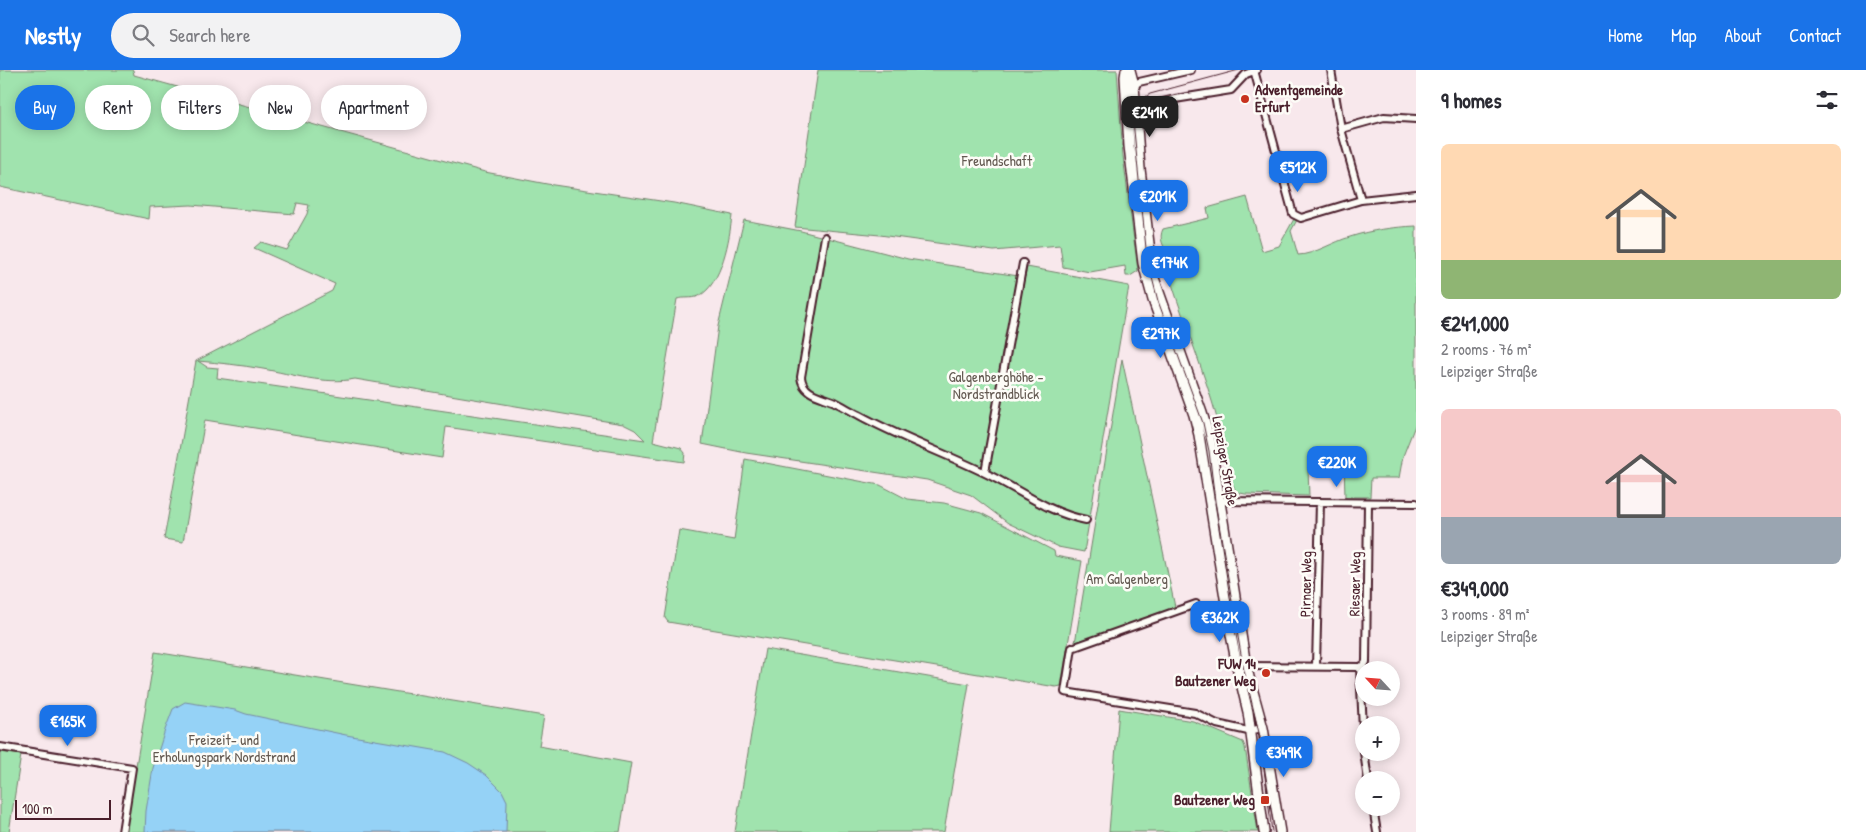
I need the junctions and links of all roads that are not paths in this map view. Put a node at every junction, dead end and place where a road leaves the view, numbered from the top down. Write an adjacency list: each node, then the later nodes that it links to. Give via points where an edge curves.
1 (1128, 70): 5 (main road, Leipziger Straße); 6 (main road, Leipziger Straße)
2 (1191, 70): 5 (street)
3 (1255, 70): 7 (street, via 1246,74 1231,90); 11 (street, via 1293,214 1301,218)
4 (1331, 70): 9 (street)
5 (1134, 85): 6 (street); 7 (main road, Leipziger Straße)
6 (1126, 96): 7 (street); 15 (main road, Leipziger Straße, via 1143,263 1196,422)
7 (1136, 108): 15 (main road, Leipziger Straße, via 1154,278 1208,430)
8 (1416, 119): 9 (street, via 1384,117)
9 (1341, 129): 11 (street)
10 (1416, 194): 11 (street)
11 (1361, 200)
12 (825, 237): 14 (street, via 802,384 811,393)
13 (1023, 263): 14 (street)
14 (985, 472): 19 (street, via 1068,517)
15 (1214, 501): 16 (street); 22 (main road, Leipziger Straße); 23 (main road, Leipziger Straße)
16 (1322, 502): 17 (street, via 1342,499); 24 (street, Pirnaer Weg)
17 (1368, 503): 18 (street); 21 (street, Riesaer Weg)
18 (1416, 503)
19 (1086, 520)
20 (1196, 604): 27 (street, via 1072,648 1065,692 1195,713 1217,724)
21 (1366, 661)
22 (1236, 666): 23 (street); 27 (main road, Leipziger Straße)
23 (1246, 666): 24 (street); 26 (main road, Leipziger Straße)
24 (1316, 666): 25 (street)
25 (1355, 666)
26 (1263, 728): 27 (street); 32 (main road, Leipziger Straße)
27 (1251, 730): 31 (main road, Leipziger Straße)
28 (0, 748): 30 (street, via 132,768)
29 (1374, 816): 33 (street)
30 (122, 832)
31 (1264, 832)
32 (1280, 832)
33 (1377, 832)

